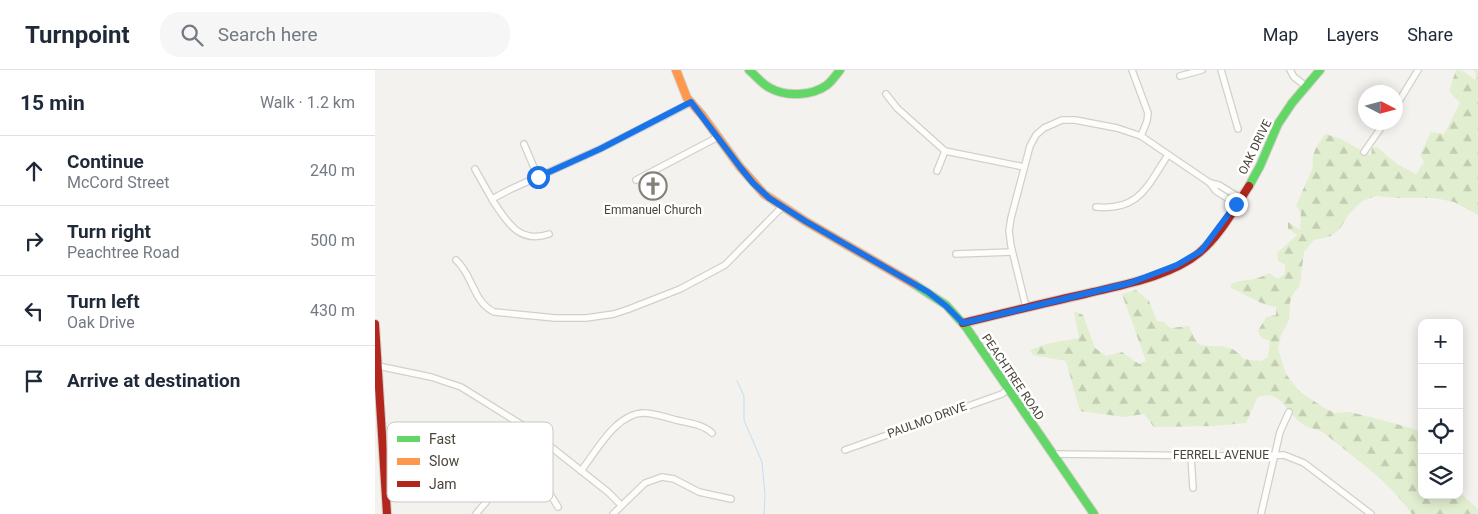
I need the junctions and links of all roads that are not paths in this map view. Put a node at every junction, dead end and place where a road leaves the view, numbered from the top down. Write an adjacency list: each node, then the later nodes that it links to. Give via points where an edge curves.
1 (676, 70): 15 (street, PEACHTREE ROAD)
2 (681, 70): 15 (street, PEACHTREE ROAD)
3 (749, 70): 4 (street, via 772,89 795,93 822,88)
4 (840, 70)
5 (1131, 70): 18 (street, via 1148,113)
6 (1202, 70): 11 (street)
7 (1221, 70): 16 (street)
8 (1290, 70): 12 (street)
9 (1320, 70): 12 (street, OAK DRIVE)
10 (1418, 70): 13 (street)
11 (1180, 76)
12 (1307, 87): 30 (street, OAK DRIVE, via 1279,123 1261,163)
13 (1403, 93)
14 (886, 94): 21 (street, via 897,108)
15 (691, 102): 19 (street, PEACHTREE ROAD); 27 (street)
16 (1238, 129)
17 (1379, 130): 22 (street)
18 (1141, 136): 23 (street); 24 (street, via 1075,120 1055,122 1033,140)
19 (718, 138): 28 (street); 31 (street, PEACHTREE ROAD, via 753,183)
20 (524, 144): 27 (street)
21 (945, 150): 24 (street); 26 (street)
22 (1364, 152)
23 (1168, 155): 30 (street, via 1211,183 1219,184); 32 (street, via 1134,201 1120,206)
24 (1023, 167): 34 (street, via 1010,224)
25 (475, 170): 29 (street)
26 (937, 171)
27 (538, 177): 29 (street)
28 (636, 180)
29 (493, 199): 33 (street, via 515,230 532,236)
30 (1238, 201): 37 (street, OAK DRIVE, via 1201,251 1177,265 1130,283)
31 (782, 207): 36 (street, via 725,265 662,296 603,316 555,318 494,312 478,298 467,272); 38 (street, PEACHTREE ROAD, via 928,292)
32 (1096, 207)
33 (549, 234)
34 (1012, 252): 35 (street); 37 (street)
35 (956, 254)
36 (456, 260)
37 (1026, 307): 38 (street, OAK DRIVE)
38 (963, 323): 41 (street, PEACHTREE ROAD)
39 (375, 324): 40 (street)
40 (378, 366): 43 (street, via 461,387); 57 (street)
41 (1008, 389): 46 (street, PAULMO DRIVE, via 1002,394); 47 (street, PEACHTREE ROAD)
42 (1289, 412): 48 (street, via 1279,432)
43 (515, 422)
44 (712, 434): 50 (street, via 701,426 654,414 631,415 617,424)
45 (553, 449): 50 (street)
46 (845, 450)
47 (1053, 454): 49 (street, FERRELL AVENUE); 60 (street, PEACHTREE ROAD)
48 (1274, 455): 49 (street, FERRELL AVENUE); 61 (street); 62 (street, FERRELL AVENUE, via 1292,457 1304,463)
49 (1191, 456): 51 (street)
50 (581, 471): 55 (street)
51 (1193, 488)
52 (553, 499): 56 (street)
53 (731, 499): 55 (street, via 699,492 662,477 645,483)
54 (486, 502): 58 (street)
55 (621, 505): 59 (street)
56 (558, 507)
57 (387, 514)
58 (476, 514)
59 (613, 514)
60 (1094, 514)
61 (1261, 514)
62 (1371, 514)

